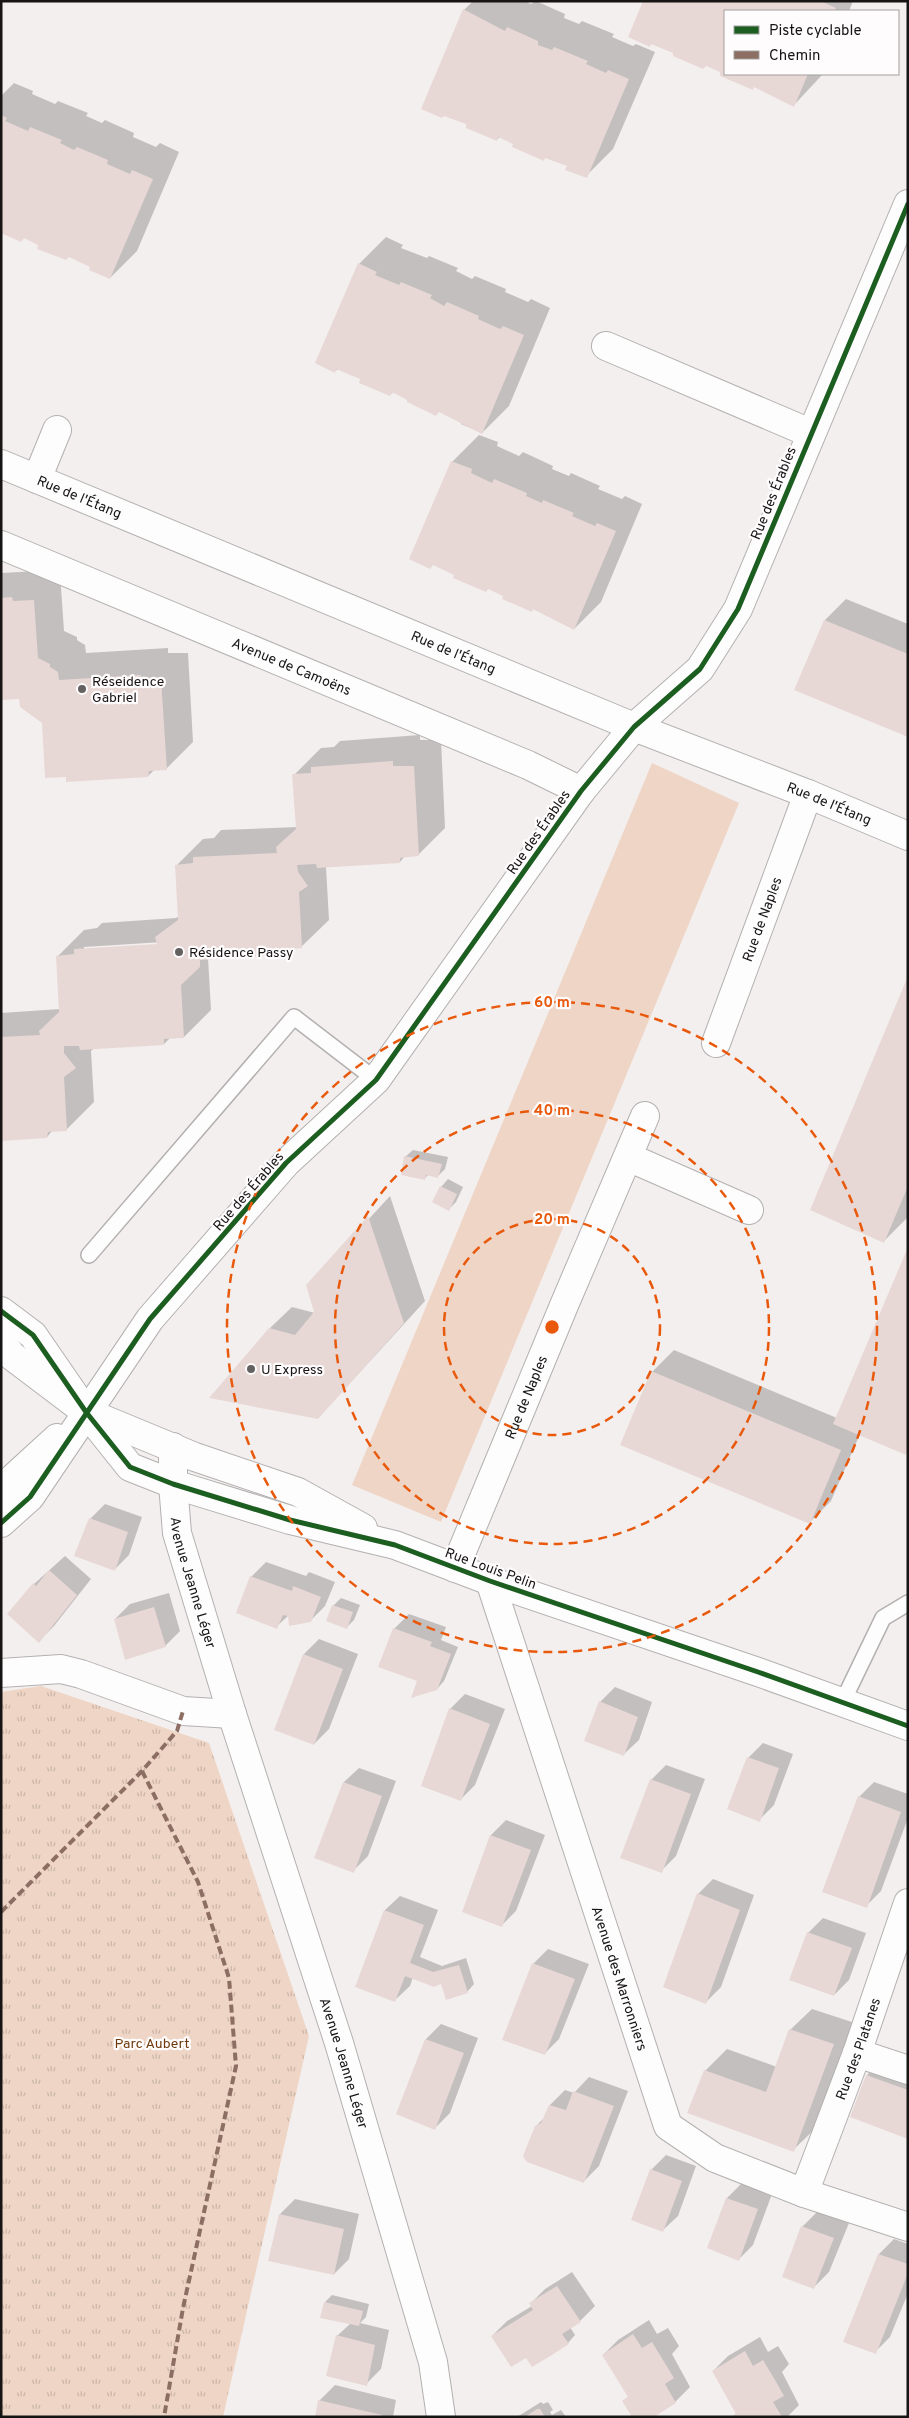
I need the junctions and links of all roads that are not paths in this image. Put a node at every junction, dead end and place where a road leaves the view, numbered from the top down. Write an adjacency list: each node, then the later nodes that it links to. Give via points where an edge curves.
1 (908, 204): 4 (street, Rue des Érables)
2 (606, 346): 4 (street)
3 (57, 430): 6 (street)
4 (810, 433): 8 (street, Rue des Érables, via 738,609 700,669)
5 (1, 464): 6 (street, Rue de l'Étang)
6 (37, 479): 8 (street, Rue de l'Étang)
7 (1, 545): 9 (street, Avenue de Camoëns)
8 (634, 727): 9 (street, Rue des Érables); 10 (street, Rue de l'Étang)
9 (581, 790): 13 (street, Rue des Érables)
10 (808, 794): 11 (street, Rue de l'Étang); 12 (street, Rue de Naples)
11 (908, 836)
12 (716, 1043)
13 (376, 1080): 17 (lane, via 294,1017); 20 (street, Rue des Érables, via 286,1163 150,1319)
14 (646, 1116): 15 (street, Rue de Naples)
15 (628, 1158): 16 (street); 26 (street, Rue de Naples)
16 (749, 1210)
17 (89, 1255)
18 (1, 1311): 20 (street, via 33,1335)
19 (1, 1342): 20 (street, via 12,1356)
20 (86, 1412): 21 (street, Rue Louis Pelin); 22 (street, Rue Louis Pelin, via 130,1467); 23 (street); 24 (street, via 30,1497)
21 (173, 1447): 22 (street, Avenue Jeanne Léger); 25 (street, Rue Louis Pelin, via 298,1492)
22 (173, 1484): 25 (street, Rue Louis Pelin, via 290,1520); 31 (street, Avenue Jeanne Léger, via 177,1533)
23 (1, 1493)
24 (1, 1522)
25 (396, 1545): 26 (street, Rue Louis Pelin)
26 (455, 1568): 27 (street, Rue Louis Pelin)
27 (490, 1581): 30 (street, Rue Louis Pelin); 36 (street, Avenue des Marronniers, via 668,2126 715,2158)
28 (908, 1603): 30 (lane, via 883,1618)
29 (1, 1674): 31 (street, via 61,1669 183,1711)
30 (842, 1704): 32 (street, Rue Louis Pelin)
31 (232, 1714): 38 (street, Avenue Jeanne Léger, via 342,2052 433,2362)
32 (908, 1726)
33 (908, 1903): 34 (street, Rue des Platanes)
34 (857, 2053): 35 (street); 36 (street, Rue des Platanes)
35 (908, 2070)
36 (804, 2193): 37 (street, Avenue des Marronniers)
37 (908, 2227)
38 (441, 2417)

